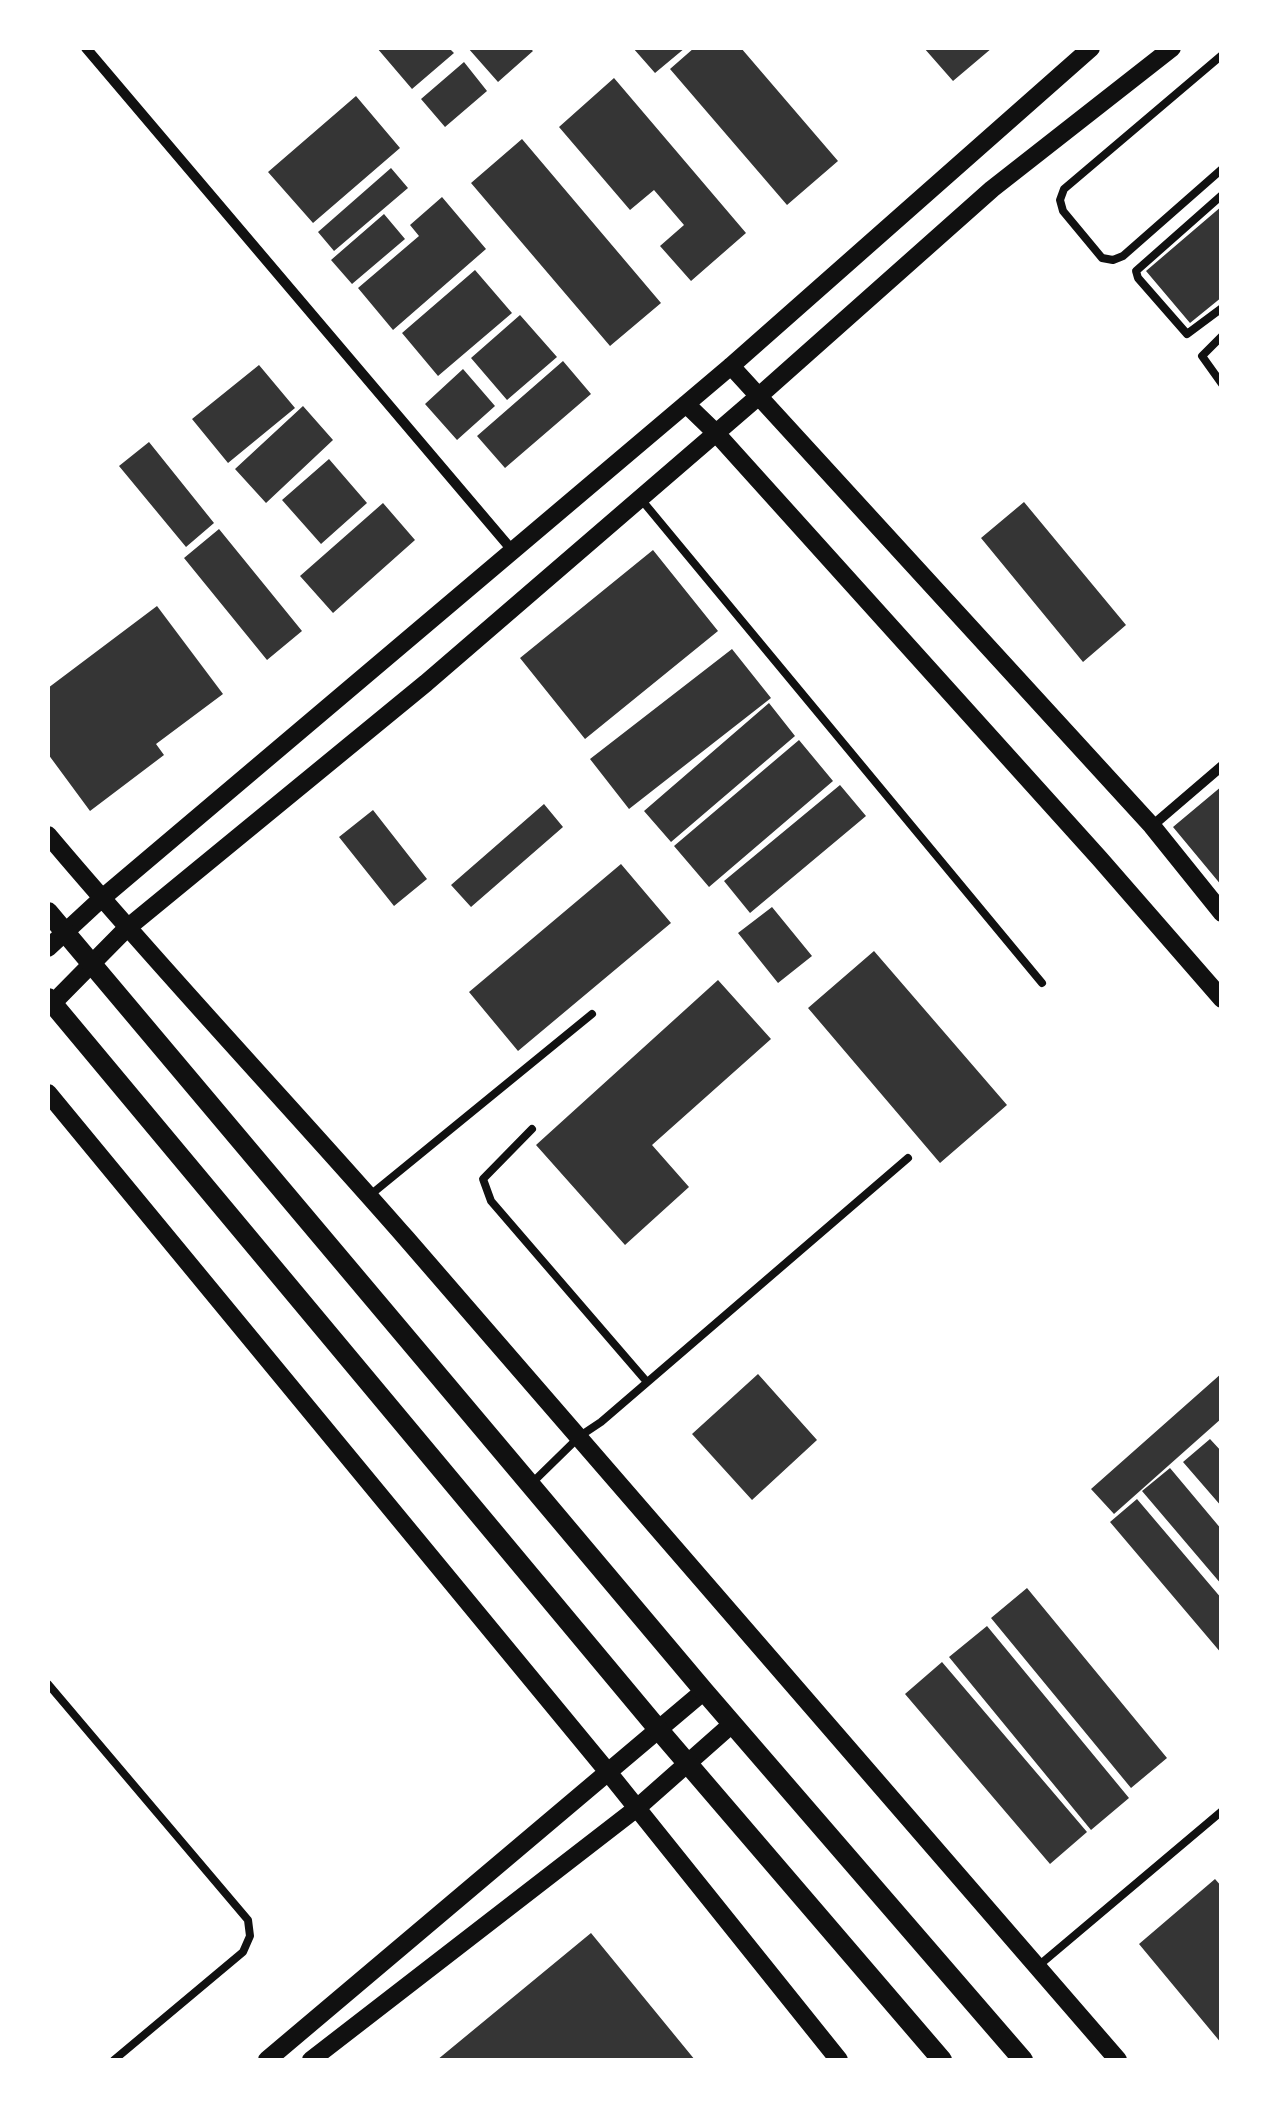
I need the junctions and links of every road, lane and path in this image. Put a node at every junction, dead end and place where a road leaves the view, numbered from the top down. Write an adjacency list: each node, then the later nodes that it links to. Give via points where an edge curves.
1 (86, 48): 15 (street)
2 (1091, 48): 9 (street)
3 (1172, 48): 11 (street, via 992,189)
4 (1222, 55): 5 (lane, via 1064,188 1060,200 1102,258 1113,260)
5 (1222, 169)
6 (1222, 195): 7 (lane, via 1136,271 1187,334)
7 (1222, 308)
8 (1222, 336): 10 (lane, via 1202,356)
9 (732, 366): 11 (street); 12 (street)
10 (1222, 384)
11 (759, 396): 13 (street); 17 (street)
12 (686, 404): 13 (street); 15 (street)
13 (716, 433): 14 (street); 27 (street)
14 (640, 498): 22 (street); 26 (lane)
15 (512, 550): 19 (street)
16 (1222, 766): 17 (street)
17 (1152, 826): 21 (street)
18 (48, 836): 19 (street)
19 (101, 899): 22 (street); 23 (street)
20 (48, 912): 23 (main road)
21 (1222, 913)
22 (126, 929): 25 (street); 33 (street)
23 (65, 933): 24 (street); 25 (main road)
24 (48, 948)
25 (92, 963): 28 (street); 36 (main road)
26 (1042, 984)
27 (1222, 1000)
28 (50, 1001): 40 (main road)
29 (592, 1014): 33 (lane)
30 (48, 1093): 42 (street)
31 (532, 1129): 34 (lane, via 483,1179 491,1201)
32 (908, 1158): 34 (lane)
33 (369, 1196): 35 (street)
34 (647, 1382): 35 (lane)
35 (580, 1436): 36 (lane); 45 (street)
36 (530, 1485): 38 (main road)
37 (48, 1684): 46 (lane, via 248,1920 243,1952)
38 (704, 1691): 39 (main road); 40 (street)
39 (732, 1724): 41 (street); 51 (main road)
40 (658, 1730): 41 (main road); 42 (street)
41 (688, 1764): 43 (street); 50 (main road)
42 (608, 1772): 43 (street); 47 (street)
43 (637, 1808): 48 (street); 49 (street)
44 (1222, 1811): 45 (lane)
45 (1037, 1967): 52 (street)
46 (114, 2060)
47 (267, 2060)
48 (311, 2060)
49 (839, 2060)
50 (942, 2060)
51 (1023, 2060)
52 (1118, 2060)

